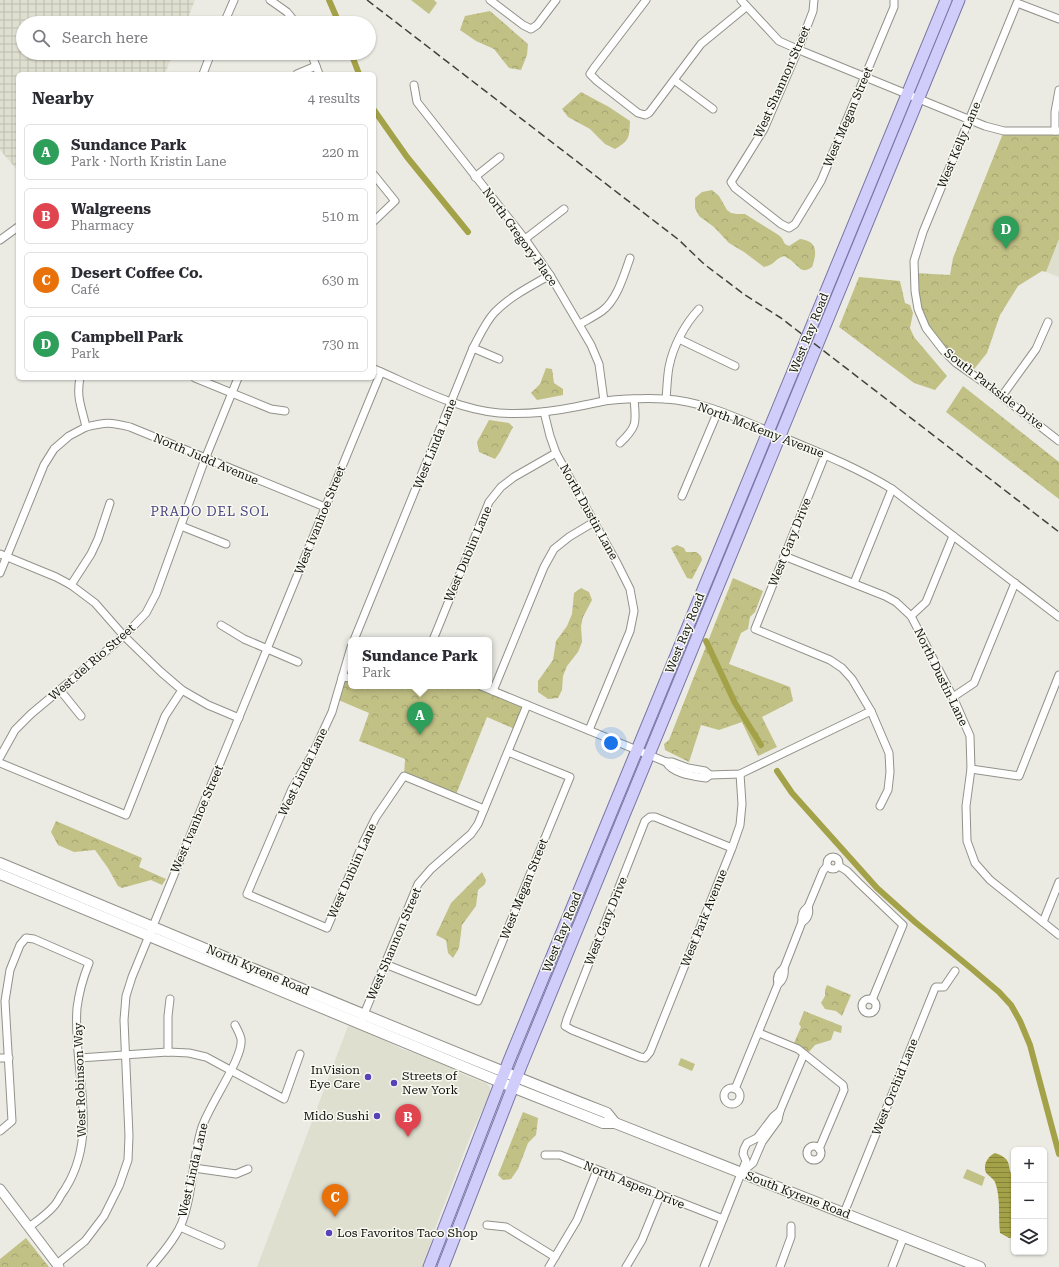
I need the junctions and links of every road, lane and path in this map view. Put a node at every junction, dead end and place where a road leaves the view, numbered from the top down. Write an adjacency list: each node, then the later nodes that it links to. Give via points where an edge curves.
1 (234, 0): 12 (street)
2 (270, 0): 13 (street)
3 (490, 0): 4 (street, via 531,29)
4 (556, 0)
5 (646, 0): 23 (street, via 590,74 638,113 645,115)
6 (740, 0): 11 (street)
7 (814, 0): 15 (street, West Shannon Street, via 813,11)
8 (894, 0): 22 (street, West Megan Street, via 894,7)
9 (946, 0): 26 (main road, West Ray Road)
10 (959, 0): 26 (main road, West Ray Road)
11 (746, 7): 15 (street, via 778,41); 23 (street, via 701,44)
12 (227, 16)
13 (290, 16)
14 (1059, 19): 28 (street, West Kelly Lane, via 1017,3)
15 (798, 50): 22 (street); 36 (street, West Shannon Street, via 764,129 731,182 735,188)
16 (209, 60): 19 (street)
17 (313, 60): 18 (street)
18 (316, 66): 20 (street); 21 (street)
19 (204, 72)
20 (302, 72)
21 (318, 72)
22 (864, 77): 26 (street); 36 (street, West Megan Street, via 821,180 795,224)
23 (674, 80): 27 (street)
24 (414, 85): 32 (street, North Gregory Place, via 417,102)
25 (1059, 90): 29 (street, via 1055,112)
26 (913, 97): 28 (street); 64 (main road, West Ray Road); 65 (main road, West Ray Road)
27 (713, 109)
28 (970, 120): 29 (street, via 1004,130); 41 (street, West Kelly Lane, via 923,232 914,261)
29 (1057, 131)
30 (500, 157): 32 (street)
31 (376, 177): 34 (street, via 395,201)
32 (475, 177): 37 (street, North Gregory Place)
33 (564, 209): 37 (street)
34 (376, 219)
35 (16, 228): 38 (street)
36 (789, 228)
37 (525, 239): 40 (street, North Gregory Place)
38 (0, 240)
39 (630, 258): 44 (street, via 614,298 603,311)
40 (550, 275): 44 (street, North Gregory Place); 46 (street, West Linda Lane, via 511,298 493,314)
41 (914, 291): 55 (street, South Parkside Drive, via 926,328 943,350 956,363)
42 (699, 309): 45 (street)
43 (1048, 322): 55 (street, via 1036,350)
44 (580, 324): 58 (street, North Gregory Place, via 599,364)
45 (679, 339): 48 (street); 57 (street, via 669,367)
46 (473, 348): 47 (street); 59 (street, West Linda Lane)
47 (499, 359)
48 (735, 366)
49 (377, 371): 59 (street, North McKemy Avenue)
50 (80, 380): 63 (street, via 79,401)
51 (199, 380): 54 (street)
52 (237, 380): 54 (street, West del Rio Street)
53 (374, 380): 74 (street, West Ivanhoe Street)
54 (232, 393): 60 (street, via 271,410); 70 (street, West del Rio Street)
55 (1002, 396): 66 (street, South Parkside Drive)
56 (634, 399): 57 (street, North McKemy Avenue); 58 (street, North McKemy Avenue); 67 (street, via 634,424 631,432)
57 (666, 399): 61 (street, North McKemy Avenue)
58 (604, 401): 62 (street, North McKemy Avenue)
59 (452, 402): 62 (street, North McKemy Avenue, via 500,413); 89 (street, West Linda Lane)
60 (285, 411)
61 (718, 411): 64 (street, North McKemy Avenue); 72 (street)
62 (544, 412): 68 (street, North Dustin Lane)
63 (86, 427): 70 (street, North Judd Avenue, via 114,423 130,427); 79 (street, North Judd Avenue, via 69,436 54,449 44,465)
64 (768, 431): 65 (street, North McKemy Avenue); 107 (main road, West Ray Road)
65 (780, 436): 69 (street, North McKemy Avenue); 109 (main road, West Ray Road)
66 (1059, 441)
67 (620, 443)
68 (556, 453): 75 (street, North Dustin Lane); 90 (street, West Dublin Lane, via 514,477 501,487 489,502)
69 (825, 455): 71 (street, North McKemy Avenue, via 865,473); 80 (street, West Gary Drive)
70 (205, 459): 74 (street, North Judd Avenue); 76 (street, West del Rio Street)
71 (892, 490): 77 (street, North McKemy Avenue); 82 (street)
72 (682, 496)
73 (110, 503): 84 (street, via 91,554)
74 (325, 507): 91 (street, West Ivanhoe Street)
75 (594, 522): 100 (street, via 554,549 544,567); 106 (street, North Dustin Lane, via 630,589 634,611 630,631)
76 (181, 526): 78 (street); 88 (street, West del Rio Street, via 156,594 146,613)
77 (953, 536): 83 (street, North McKemy Avenue); 85 (street, via 926,602)
78 (226, 544)
79 (3, 555): 81 (street, North Judd Avenue); 84 (street)
80 (784, 556): 82 (street, North Dustin Lane); 103 (street, West Gary Drive, via 755,630 830,660 842,668 852,679)
81 (0, 573)
82 (854, 583): 85 (street, North Dustin Lane, via 896,602)
83 (1015, 583): 86 (street, North McKemy Avenue); 101 (street, via 974,683)
84 (71, 585): 88 (street, via 95,603)
85 (911, 616): 101 (street, North Dustin Lane)
86 (1059, 617)
87 (221, 625): 91 (street)
88 (124, 636): 98 (street, West del Rio Street); 99 (street)
89 (355, 637)
90 (434, 637)
91 (266, 649): 93 (street); 105 (street, West Ivanhoe Street)
92 (348, 657): 95 (street, West Linda Lane)
93 (298, 662)
94 (1059, 675): 112 (street, via 1019,776)
95 (342, 677): 96 (street); 123 (street, West Linda Lane, via 332,712 313,753 292,789 247,894)
96 (348, 678)
97 (488, 689): 100 (street)
98 (60, 690): 104 (street); 110 (street, West del Rio Street, via 15,730)
99 (182, 690): 105 (street); 111 (street, via 165,716 126,815)
100 (493, 691): 102 (street)
101 (953, 697): 112 (street, North Dustin Lane, via 970,736)
102 (527, 705): 106 (street); 108 (street, West Shannon Street)
103 (871, 711): 113 (street); 114 (street, via 889,753 888,790)
104 (81, 716)
105 (239, 718): 124 (street, West Ivanhoe Street)
106 (589, 730): 107 (street)
107 (637, 750): 109 (street); 142 (main road, West Ray Road)
108 (508, 752): 115 (street, West Shannon Street); 126 (street, West Megan Street, via 570,777 478,1001)
109 (649, 755): 113 (street, via 666,762 705,771 710,775); 143 (main road, West Ray Road)
110 (0, 757)
111 (0, 763)
112 (971, 769): 122 (street, North Dustin Lane, via 966,806 967,841 975,863 990,880)
113 (740, 774): 116 (street, West Park Avenue, via 740,825)
114 (880, 806)
115 (484, 809): 123 (street, West Dublin Lane, via 404,776 376,817); 126 (street, West Shannon Street, via 471,834 431,868 418,884)
116 (732, 848): 140 (street, West Park Avenue, via 650,1052); 140 (street, West Gary Drive, via 655,817 645,821 565,1026)
117 (0, 863): 124 (main road, North Kyrene Road)
118 (827, 866): 119 (street, via 832,870); 119 (street, via 828,860 833,857 838,860); 132 (street, via 808,907 810,911 806,920 802,922 784,968 776,979 778,984)
119 (839, 866): 129 (street, via 903,925)
120 (0, 874): 124 (main road, North Kyrene Road)
121 (1059, 882): 122 (street)
122 (1043, 922): 125 (street, North Dustin Lane)
123 (327, 928)
124 (150, 931): 130 (main road, North Kyrene Road); 136 (street, West Ivanhoe Street, via 126,996)
125 (1059, 935)
126 (385, 964): 130 (street, West Shannon Street)
127 (956, 971): 155 (street, West Orchid Lane, via 944,987 934,988)
128 (170, 999): 133 (street)
129 (872, 1000)
130 (362, 1019): 142 (main road, North Kyrene Road)
131 (235, 1025): 141 (street, West Linda Lane, via 241,1040 239,1055)
132 (759, 1032): 135 (street); 144 (street)
133 (168, 1052): 136 (street); 141 (street, via 206,1057)
134 (300, 1054): 141 (street, via 284,1099)
135 (804, 1054): 145 (street); 147 (street, via 843,1085 844,1090)
136 (125, 1055): 139 (street); 164 (street, West Ivanhoe Street, via 128,1160 104,1216 85,1241)
137 (0, 1058): 138 (street)
138 (9, 1058): 139 (street, West Robinson Way, via 5,1001 10,970 20,945 26,938 34,939 88,963 77,1008); 146 (street, via 12,1121)
139 (80, 1058): 160 (street, West Robinson Way, via 84,1129 78,1163 68,1186 53,1207)
140 (645, 1058)
141 (231, 1070): 149 (street, West Linda Lane, via 206,1114)
142 (502, 1078): 143 (main road, North Kyrene Road); 166 (main road, West Ray Road)
143 (514, 1082): 152 (main road, South Kyrene Road, via 603,1123 615,1122); 167 (main road, West Ray Road)
144 (735, 1089)
145 (780, 1111): 152 (street, via 778,1120 762,1142 753,1163); 152 (street, via 757,1138 747,1144 744,1149 746,1161)
146 (0, 1131)
147 (819, 1149)
148 (545, 1155): 151 (street, North Aspen Drive, via 560,1155)
149 (194, 1168): 150 (street, via 236,1174); 158 (street, West Linda Lane, via 187,1209)
150 (248, 1169)
151 (597, 1170): 154 (street, North Aspen Drive); 163 (street, via 577,1220)
152 (741, 1173): 155 (main road, South Kyrene Road); 156 (street)
153 (0, 1189): 160 (street)
154 (660, 1196): 156 (street, North Aspen Drive); 169 (street, via 642,1240)
155 (844, 1213): 161 (main road, South Kyrene Road)
156 (723, 1219): 170 (street)
157 (487, 1225): 163 (street, via 506,1227)
158 (180, 1226): 162 (street); 165 (street, West Linda Lane)
159 (791, 1226): 171 (street, via 791,1237)
160 (29, 1227): 164 (street)
161 (904, 1236): 172 (street); 173 (main road, South Kyrene Road)
162 (221, 1245)
163 (555, 1257): 168 (street)
164 (58, 1266)
165 (151, 1267)
166 (429, 1267)
167 (443, 1267)
168 (549, 1267)
169 (626, 1267)
170 (704, 1267)
171 (780, 1267)
172 (892, 1267)
173 (980, 1267)

